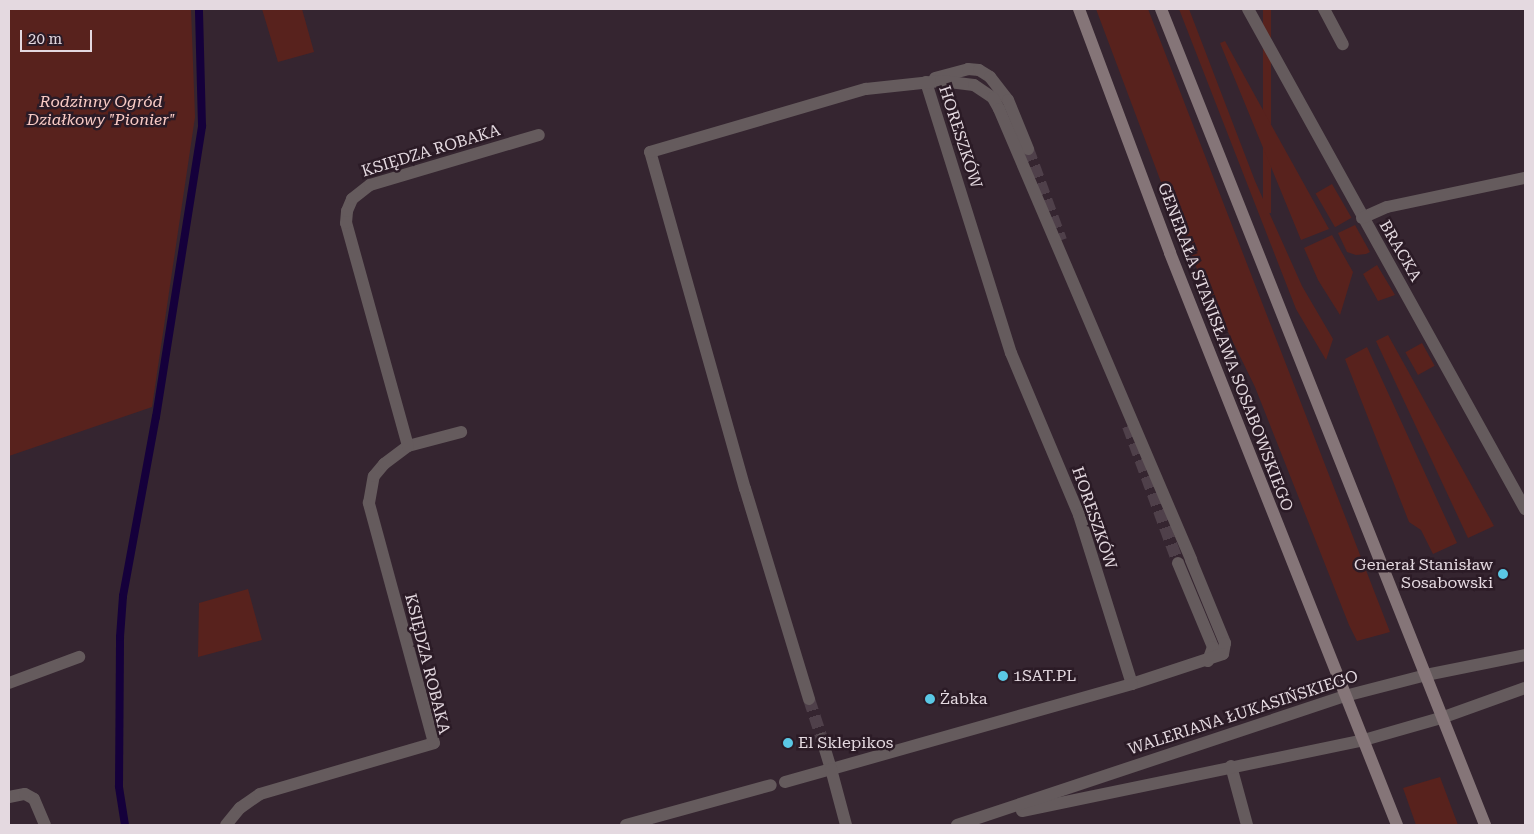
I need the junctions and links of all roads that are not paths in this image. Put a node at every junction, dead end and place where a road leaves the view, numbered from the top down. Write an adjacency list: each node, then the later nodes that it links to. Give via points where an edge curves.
1 (1079, 9): 22 (main road, GENERAŁA STANISŁAWA SOSABOWSKIEGO, via 1170,253)
2 (1161, 9): 18 (main road)
3 (1248, 9): 10 (street, BRACKA)
4 (1324, 9): 5 (street)
5 (1343, 44)
6 (926, 82): 8 (street, via 958,69 979,70 990,77 1008,100); 17 (street, via 974,85 993,98 999,109 1225,643 1224,654); 20 (street, HORESZKÓW, via 1011,353 1079,515); 23 (street, HORESZKÓW, via 866,88 650,152 745,489)
7 (539, 135): 12 (street, KSIĘDZA ROBAKA, via 370,185 352,199 346,223)
8 (1028, 149)
9 (1525, 178): 10 (street, via 1388,207)
10 (1362, 218): 13 (street, BRACKA)
11 (461, 432): 12 (street, KSIĘDZA ROBAKA)
12 (408, 446): 34 (street, KSIĘDZA ROBAKA, via 374,476 369,503 434,743 260,794 240,808)
13 (1525, 509)
14 (1178, 563): 17 (street, via 1213,647)
15 (1525, 655): 18 (street, WALERIANA ŁUKASIŃSKIEGO)
16 (80, 657): 19 (street)
17 (1208, 661): 20 (street)
18 (1426, 675): 22 (street, WALERIANA ŁUKASIŃSKIEGO); 24 (main road)
19 (9, 683)
20 (1132, 684): 28 (street)
21 (1525, 688): 24 (street, WALERIANA ŁUKASIŃSKIEGO)
22 (1345, 696): 26 (main road, GENERAŁA STANISŁAWA SOSABOWSKIEGO); 32 (street, WALERIANA ŁUKASIŃSKIEGO)
23 (809, 698)
24 (1444, 717): 26 (street, WALERIANA ŁUKASIŃSKIEGO); 40 (main road)
25 (822, 739): 28 (street)
26 (1364, 740): 27 (street, WALERIANA ŁUKASIŃSKIEGO); 39 (main road, GENERAŁA STANISŁAWA SOSABOWSKIEGO)
27 (1231, 766): 32 (street, WALERIANA ŁUKASIŃSKIEGO); 38 (street)
28 (831, 769): 29 (street); 36 (street)
29 (785, 782)
30 (772, 785): 35 (street)
31 (9, 797): 33 (street, via 25,794 34,799)
32 (976, 820): 37 (street, WALERIANA ŁUKASIŃSKIEGO)
33 (45, 825)
34 (226, 825)
35 (626, 825)
36 (846, 825)
37 (957, 825)
38 (1247, 825)
39 (1397, 825)
40 (1485, 825)

